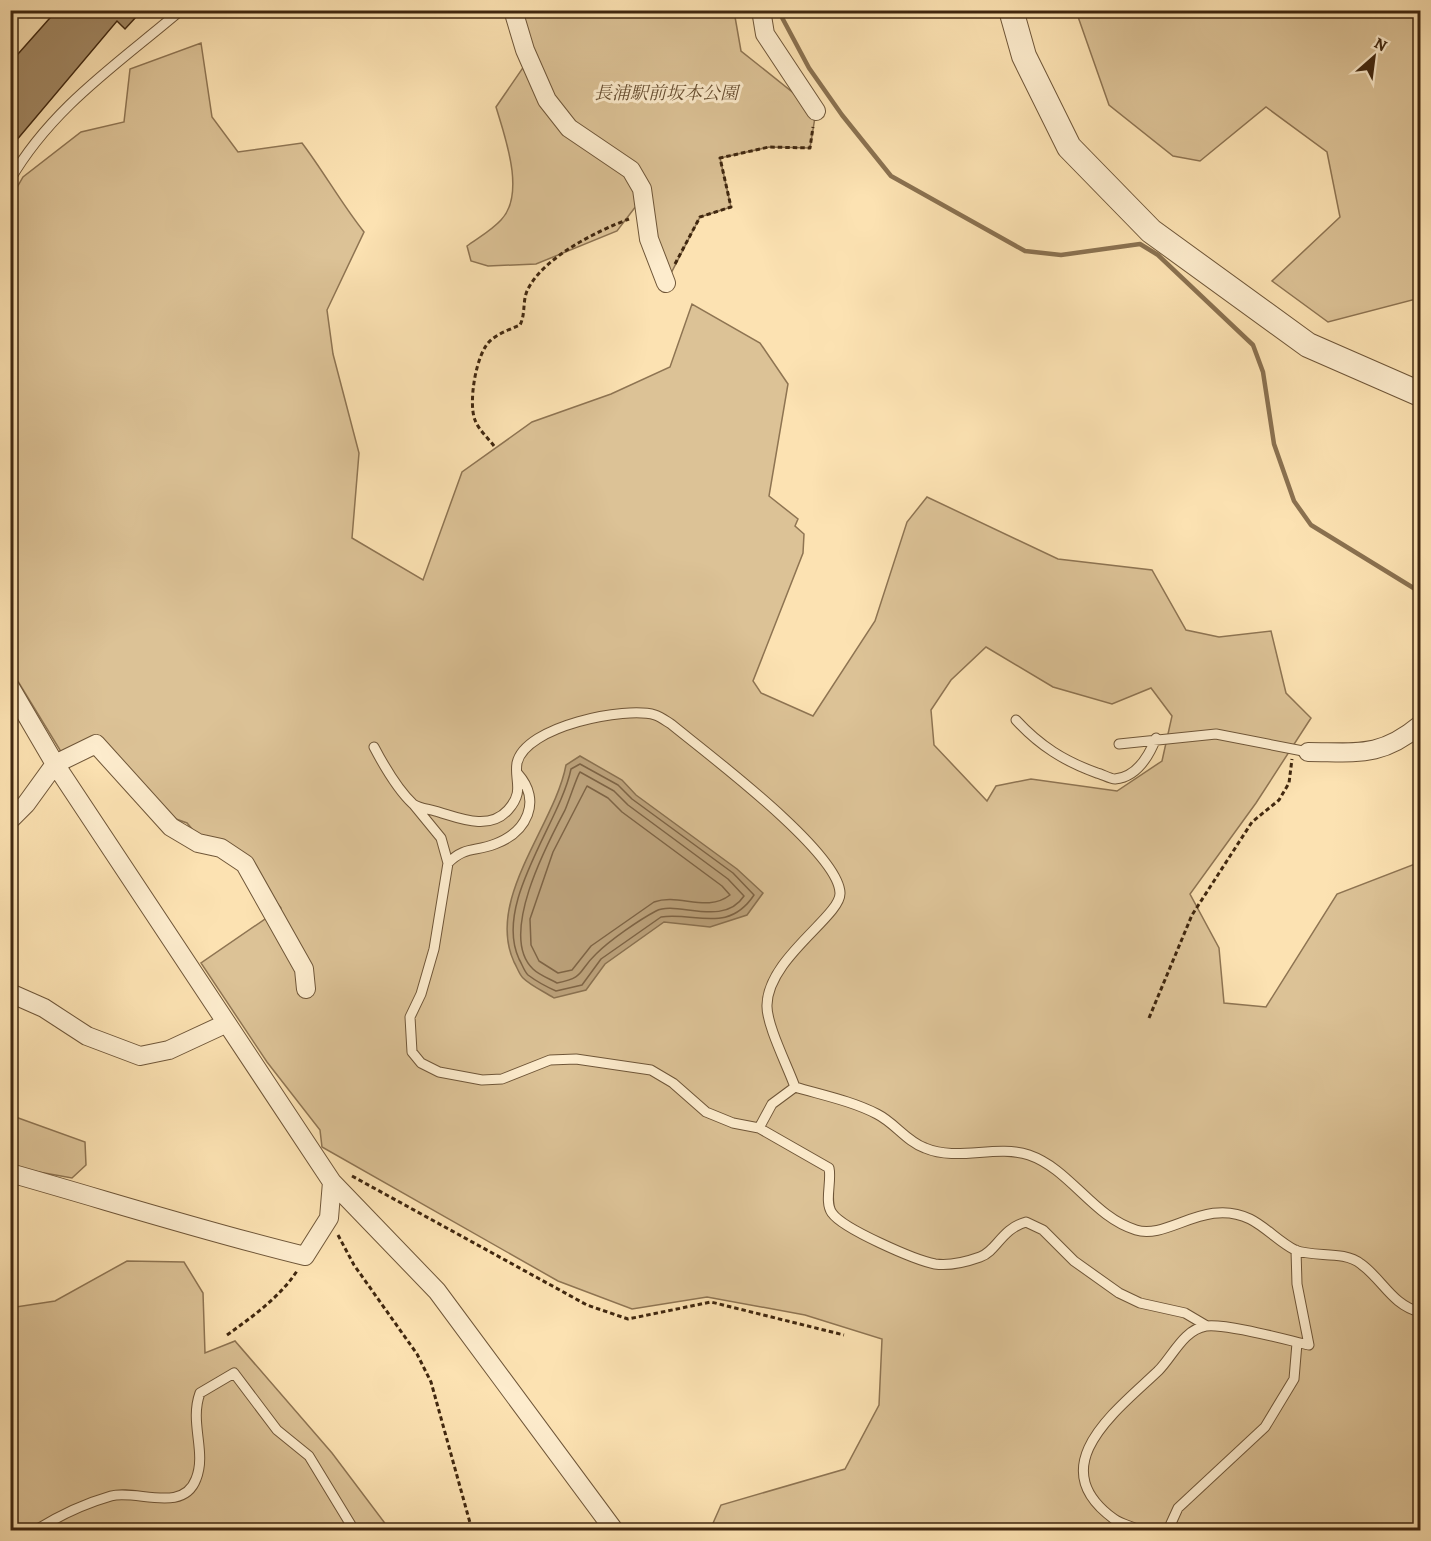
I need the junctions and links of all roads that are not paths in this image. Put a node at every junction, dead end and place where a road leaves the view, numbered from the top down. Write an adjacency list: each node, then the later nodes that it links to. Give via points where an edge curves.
1 (181, 10): 6 (lane, via 58,113)
2 (513, 10): 7 (street, via 547,100 569,128 631,170 642,189 649,240)
3 (761, 10): 5 (street, via 765,34)
4 (1011, 10): 8 (street, via 1024,56 1069,147 1151,231 1308,345)
5 (816, 111)
6 (10, 180)
7 (666, 283)
8 (1420, 394)
9 (10, 687): 16 (street)
10 (1016, 720): 12 (lane, via 1037,743 1070,763 1114,779 1131,773 1147,759)
11 (1420, 725): 15 (street, via 1376,751)
12 (1156, 738): 13 (lane); 15 (lane, via 1216,734)
13 (1119, 744)
14 (374, 747): 18 (lane, via 386,770)
15 (1301, 751)
16 (55, 764): 19 (street); 21 (street, via 96,744 171,827 198,843 221,848 245,864 304,969); 23 (street)
17 (518, 774): 18 (lane, via 518,794 507,811 493,820 475,822); 20 (lane, via 529,786 532,800 528,814 513,835 494,845 459,852); 24 (lane, via 517,762 528,744 543,733 565,724 625,712 655,715 671,724 813,845 834,876 840,893 837,906 790,953 771,986 766,1006)
18 (414, 805): 20 (lane, via 441,838)
19 (10, 820)
20 (448, 863): 25 (lane, via 434,949 422,994 410,1017 412,1052 421,1063 438,1072 482,1080 502,1079 550,1060 576,1059 651,1070 673,1083 706,1112)
21 (306, 989)
22 (10, 993): 23 (street, via 44,1008 87,1036 140,1056 169,1050)
23 (225, 1024): 27 (street)
24 (795, 1086): 25 (lane, via 772,1104); 28 (lane, via 880,1115 925,1149 1029,1155 1053,1169 1092,1204 1132,1229 1149,1234 1213,1213 1248,1218)
25 (759, 1128): 30 (lane, via 829,1168 832,1214 868,1238 934,1264 953,1264 983,1256 1013,1225 1026,1222 1043,1230 1074,1261 1119,1293 1140,1303 1185,1313)
26 (10, 1173): 27 (street, via 305,1257 329,1218)
27 (332, 1182): 34 (street, via 437,1291)
28 (1296, 1250): 29 (lane, via 1361,1263 1394,1299); 31 (lane, via 1297,1284 1309,1345)
29 (1420, 1312)
30 (1207, 1326): 31 (lane); 35 (lane, via 1188,1333 1169,1360 1102,1424 1088,1445 1083,1471 1088,1493 1114,1520)
31 (1297, 1342): 36 (lane, via 1294,1379 1265,1427 1178,1509)
32 (36, 1530): 33 (lane, via 72,1509 115,1495 161,1499 184,1494 196,1481 200,1461 194,1409 200,1393 234,1373 277,1430 309,1456)
33 (354, 1530)
34 (614, 1530)
35 (1139, 1530)
36 (1168, 1530)

